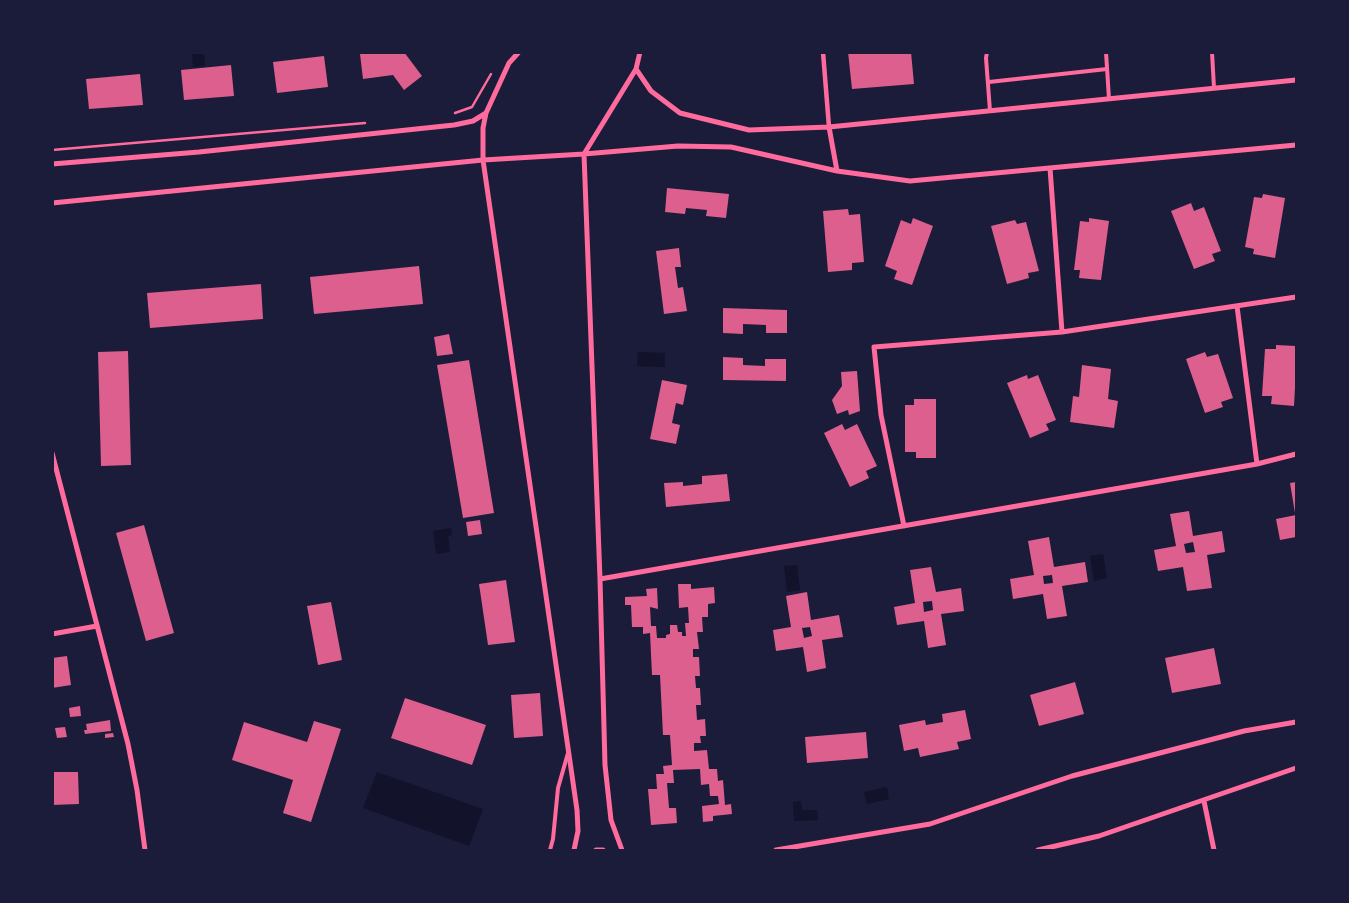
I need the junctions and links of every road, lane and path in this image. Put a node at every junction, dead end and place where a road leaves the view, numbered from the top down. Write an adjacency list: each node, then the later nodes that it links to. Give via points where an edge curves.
1 (519, 52): 15 (street, via 509,63)
2 (640, 52): 7 (street)
3 (823, 52): 18 (street)
4 (988, 52): 11 (lane)
5 (1106, 52): 9 (lane)
6 (1212, 52): 12 (lane)
7 (636, 68): 18 (street, via 651,91 680,113 749,130); 21 (street)
8 (494, 69): 16 (path, via 472,107)
9 (1107, 69): 11 (lane); 13 (lane)
10 (1296, 80): 12 (street)
11 (988, 82): 14 (lane)
12 (1214, 88): 13 (street)
13 (1109, 99): 14 (street)
14 (990, 110): 18 (street)
15 (486, 113): 22 (street); 23 (street, via 474,121 454,125)
16 (450, 115)
17 (365, 123): 20 (path)
18 (829, 127): 25 (street)
19 (1296, 145): 24 (street)
20 (52, 150)
21 (584, 154): 22 (street); 25 (street, via 678,146 731,147); 34 (street)
22 (483, 160): 26 (street); 38 (street)
23 (52, 164)
24 (1050, 168): 25 (street, via 910,181); 29 (street)
25 (837, 171)
26 (52, 203)
27 (1296, 297): 28 (street)
28 (1237, 306): 29 (street); 32 (street)
29 (1062, 332): 33 (street, via 874,347 881,415)
30 (52, 453): 35 (street)
31 (1296, 454): 32 (street)
32 (1257, 464): 33 (street)
33 (904, 526): 34 (street)
34 (600, 579): 46 (street, via 605,765 611,820)
35 (98, 626): 36 (street); 41 (street, via 132,760)
36 (52, 634)
37 (1296, 722): 47 (street, via 1244,731 1072,776 930,824)
38 (568, 750): 42 (lane, via 558,788); 43 (street, via 577,810)
39 (1296, 768): 40 (street)
40 (1204, 801): 48 (street, via 1099,836); 49 (street)
41 (145, 850)
42 (550, 850)
43 (574, 850)
44 (596, 850): 45 (street)
45 (603, 850)
46 (622, 850)
47 (776, 850)
48 (1038, 850)
49 (1214, 850)

